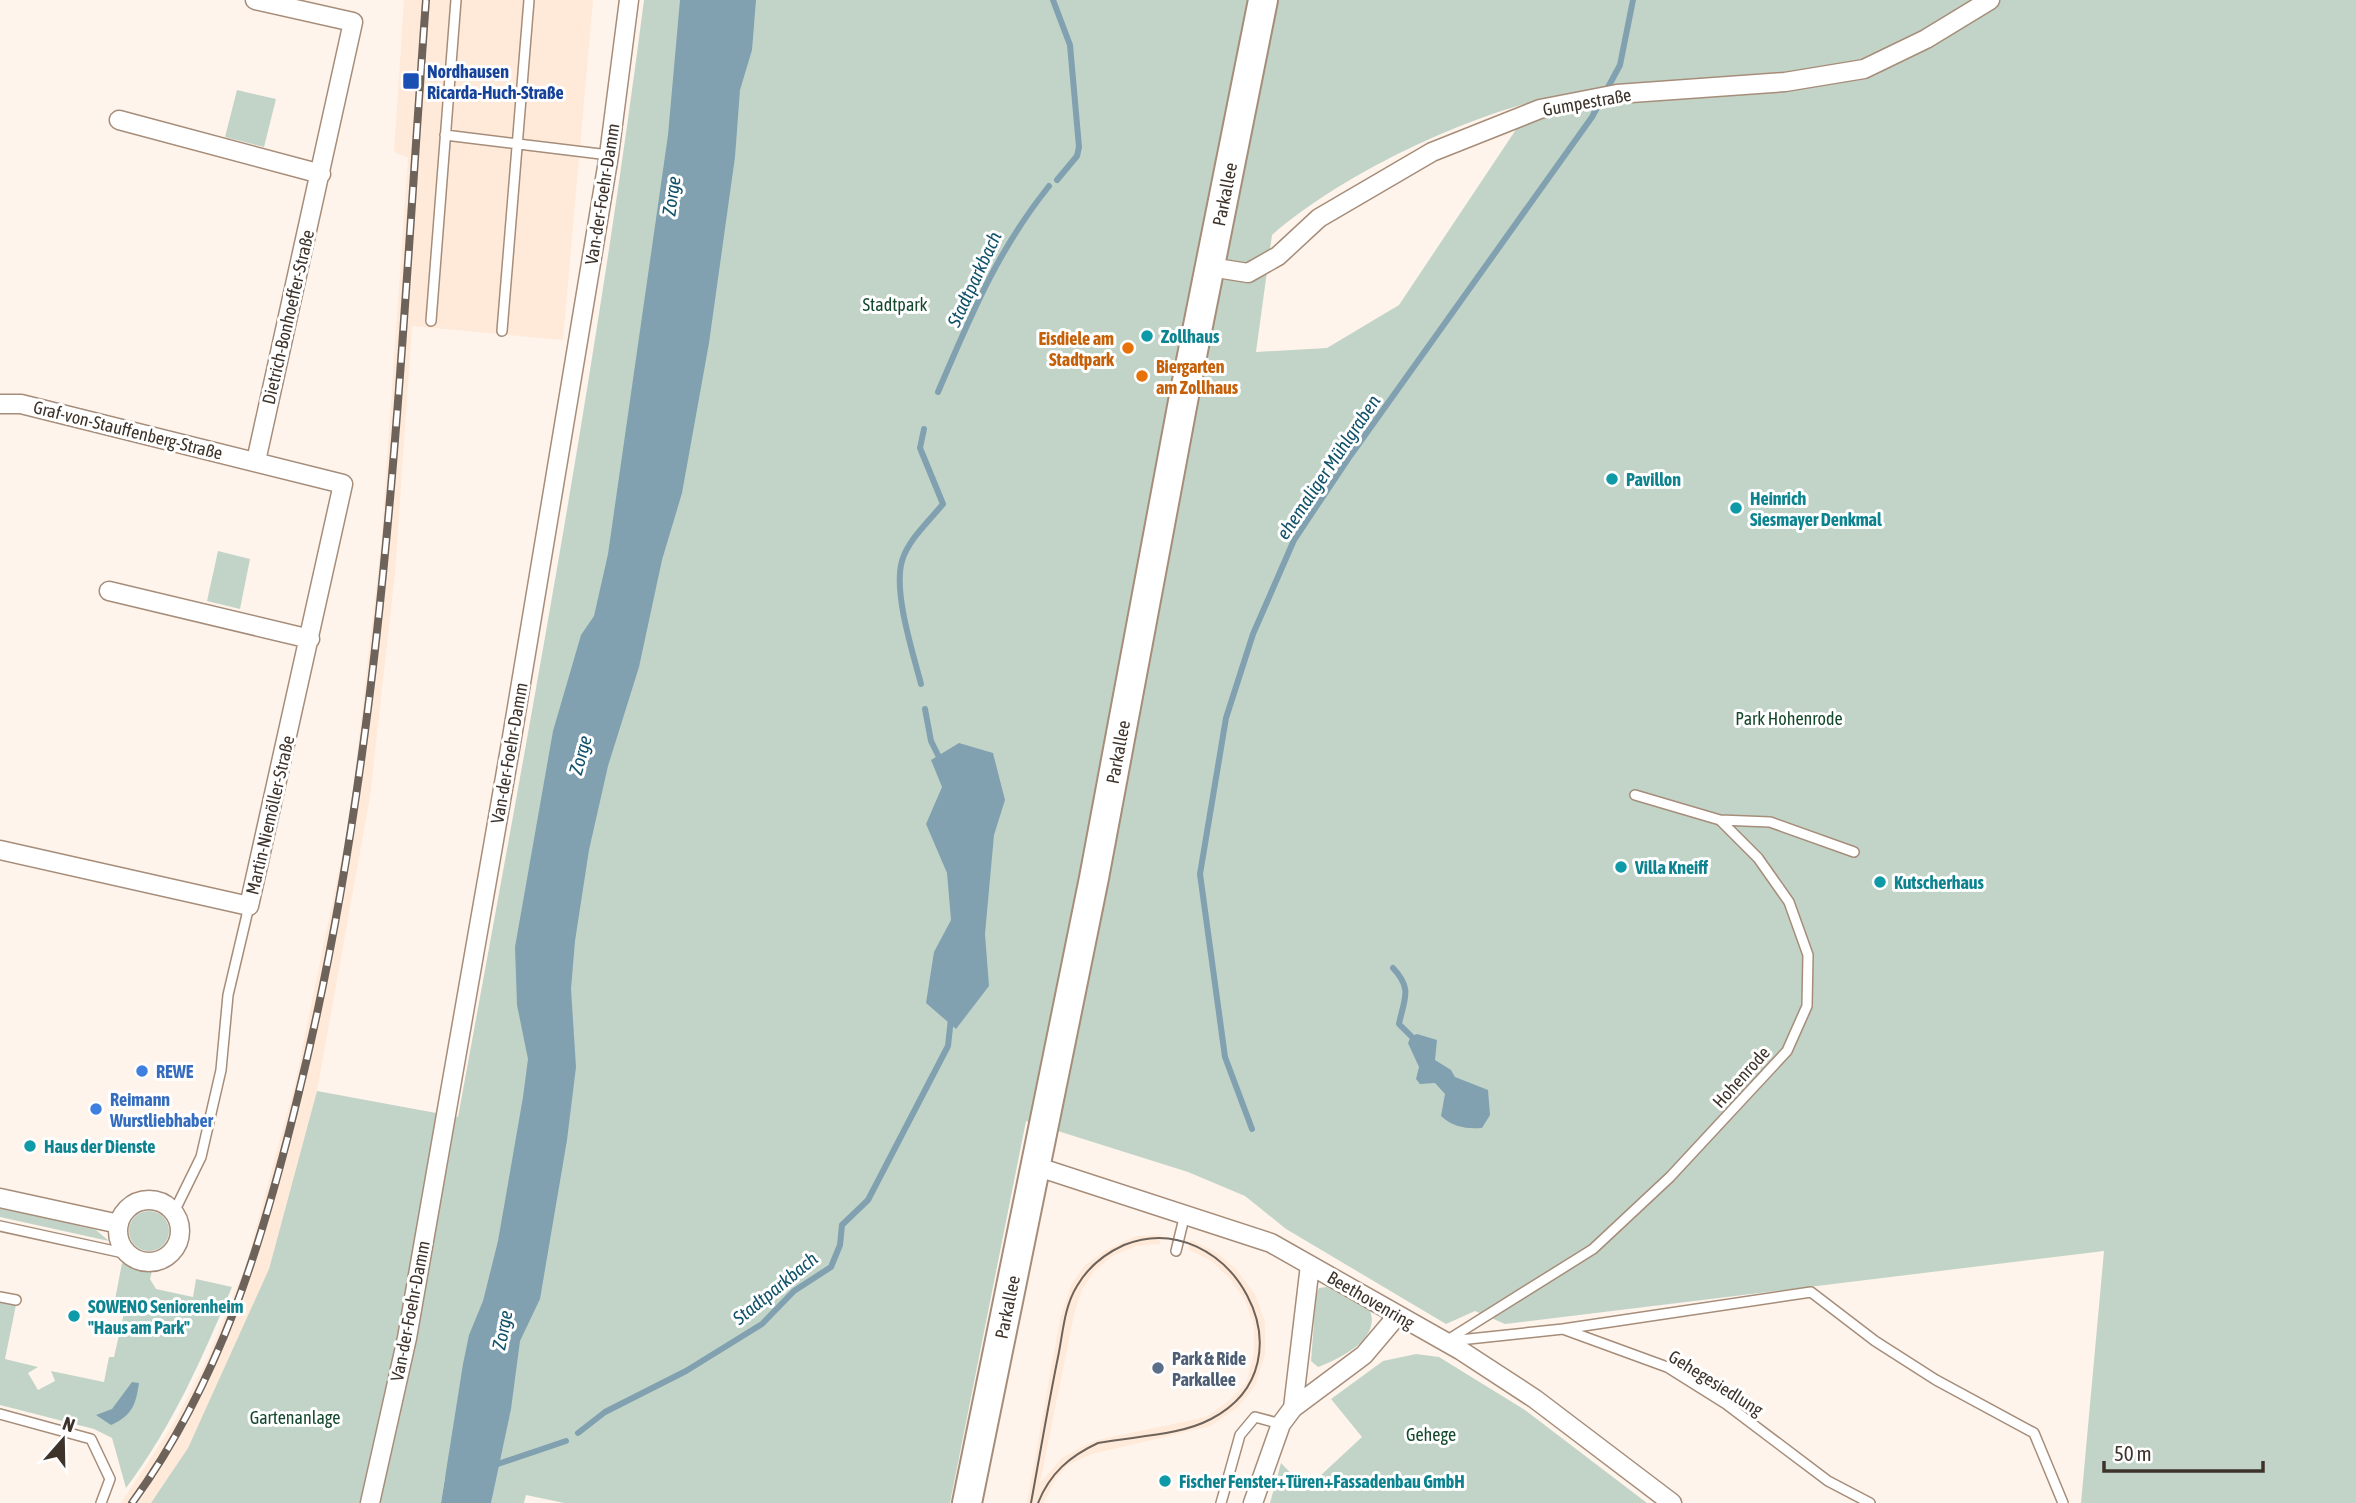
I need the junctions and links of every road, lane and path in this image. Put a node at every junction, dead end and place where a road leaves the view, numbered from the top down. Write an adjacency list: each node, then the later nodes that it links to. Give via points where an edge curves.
1 (255, 0): 11 (street, Dietrich-Bonhoeffer-Straße, via 353,22)
2 (456, 0): 8 (lane)
3 (528, 0): 9 (lane)
4 (629, 0): 10 (street, Van-der-Foehr-Damm)
5 (1263, 0): 12 (main road, Parkallee)
6 (1990, 0): 12 (street, Gumpestraße, via 1864,69 1785,82 1617,94 1540,109 1432,152 1319,218 1278,256 1248,273)
7 (119, 120): 11 (street)
8 (446, 135): 9 (lane); 13 (lane)
9 (518, 143): 10 (lane); 14 (lane)
10 (609, 155): 42 (street, Van-der-Foehr-Damm, via 407,1338)
11 (321, 174): 16 (street, Dietrich-Bonhoeffer-Straße)
12 (1210, 267): 24 (main road, Parkallee)
13 (431, 321)
14 (502, 331)
15 (0, 404): 16 (street, Graf-von-Stauffenberg-Straße, via 21,404)
16 (256, 461): 18 (street, Martin-Niemöller-Straße, via 343,484)
17 (109, 591): 18 (street)
18 (310, 639): 23 (street, Martin-Niemöller-Straße)
19 (1635, 795): 20 (lane, Hohenrode)
20 (1720, 820): 22 (lane, via 1770,822); 37 (lane, Hohenrode, via 1758,858 1789,902 1808,955 1807,1006 1787,1051 1670,1177 1593,1250)
21 (0, 850): 23 (street, Martin-Niemöller-Straße)
22 (1854, 852)
23 (249, 906): 26 (lane, via 228,995 221,1070 201,1157)
24 (1035, 1166): 27 (street, Beethovenring); 43 (main road, Parkallee)
25 (0, 1198): 28 (street)
26 (174, 1212): 28 (street, via 166,1204 143,1200 131,1206); 31 (street, via 181,1232 173,1251 152,1262)
27 (1185, 1214): 30 (lane); 32 (street, Beethovenring, via 1271,1243)
28 (119, 1224): 31 (street)
29 (0, 1226): 31 (lane)
30 (1177, 1246)
31 (128, 1254)
32 (1310, 1265): 35 (street, Beethovenring); 38 (street)
33 (0, 1297): 34 (lane)
34 (16, 1300)
35 (1397, 1316): 37 (street, Beethovenring); 38 (street, via 1364,1355)
36 (1563, 1329): 37 (lane, Gehegesiedlung); 47 (lane, Gehegesiedlung, via 1667,1367 1726,1404 1828,1480); 48 (lane, via 1811,1292 1936,1380 2034,1433)
37 (1444, 1342): 46 (street, Beethovenring, via 1535,1399)
38 (1293, 1408): 40 (street)
39 (0, 1414): 41 (lane, via 91,1439 110,1479)
40 (1281, 1424): 44 (lane, via 1255,1418 1240,1435); 45 (street)
41 (101, 1503)
42 (370, 1503)
43 (967, 1503)
44 (1221, 1503)
45 (1253, 1503)
46 (1672, 1503)
47 (1870, 1503)
48 (2063, 1503)

